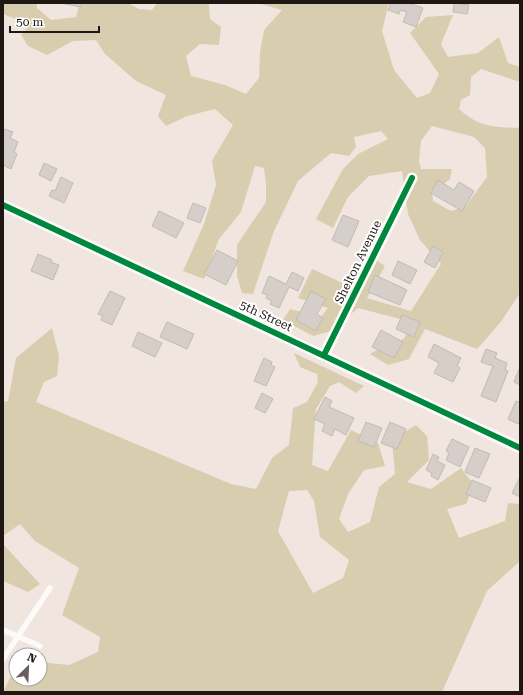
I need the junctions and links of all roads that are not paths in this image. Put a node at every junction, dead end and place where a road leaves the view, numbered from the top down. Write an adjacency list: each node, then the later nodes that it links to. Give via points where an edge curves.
1 (412, 178): 3 (street, Shelton Avenue)
2 (3, 205): 3 (street, 5th Street)
3 (324, 355): 4 (street, 5th Street)
4 (520, 448)
5 (50, 588): 7 (lane)
6 (3, 630): 7 (lane)
7 (18, 638): 8 (lane); 9 (lane)
8 (40, 646)
9 (3, 659)

